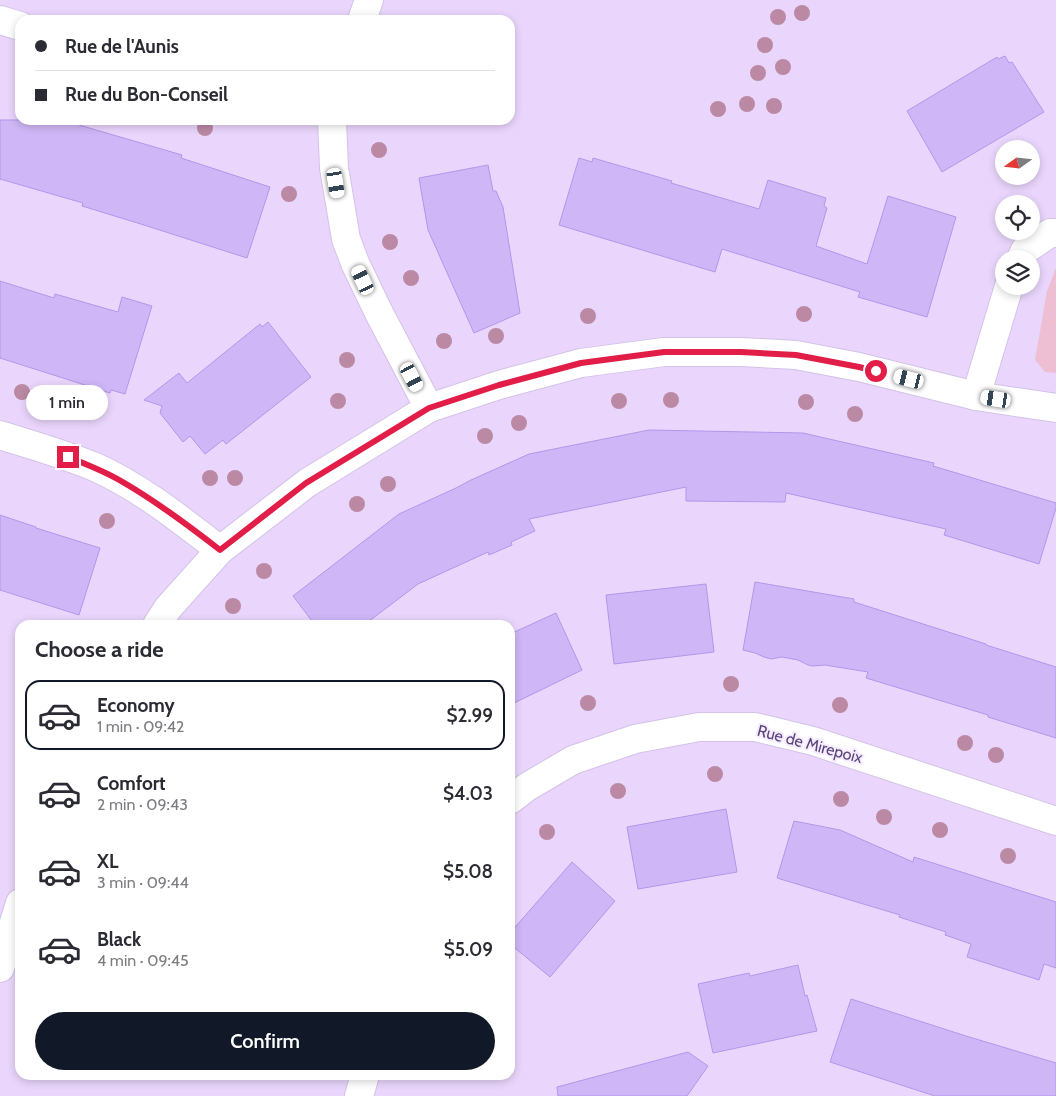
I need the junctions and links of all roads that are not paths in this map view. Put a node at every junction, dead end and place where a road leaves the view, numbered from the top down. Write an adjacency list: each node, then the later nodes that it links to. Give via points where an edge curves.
1 (369, 0): 2 (street)
2 (364, 15)
3 (0, 20): 4 (street)
4 (15, 24)
5 (332, 125): 10 (street, via 334,168 346,239 379,313)
6 (1056, 233): 7 (street, via 1050,233)
7 (1026, 250)
8 (1005, 295): 9 (street)
9 (976, 396): 10 (street, via 796,355 664,352 581,363); 11 (street)
10 (429, 408): 13 (street, via 306,483)
11 (1056, 408)
12 (0, 435): 13 (street, via 95,467 120,480 169,511)
13 (220, 550): 14 (street)
14 (160, 620)
15 (515, 796): 16 (street, Rue de Mirepoix, via 574,760 635,739 698,727 755,727 813,741)
16 (1056, 821)
17 (15, 919): 18 (street)
18 (0, 968)
19 (363, 1080): 20 (street)
20 (358, 1096)

